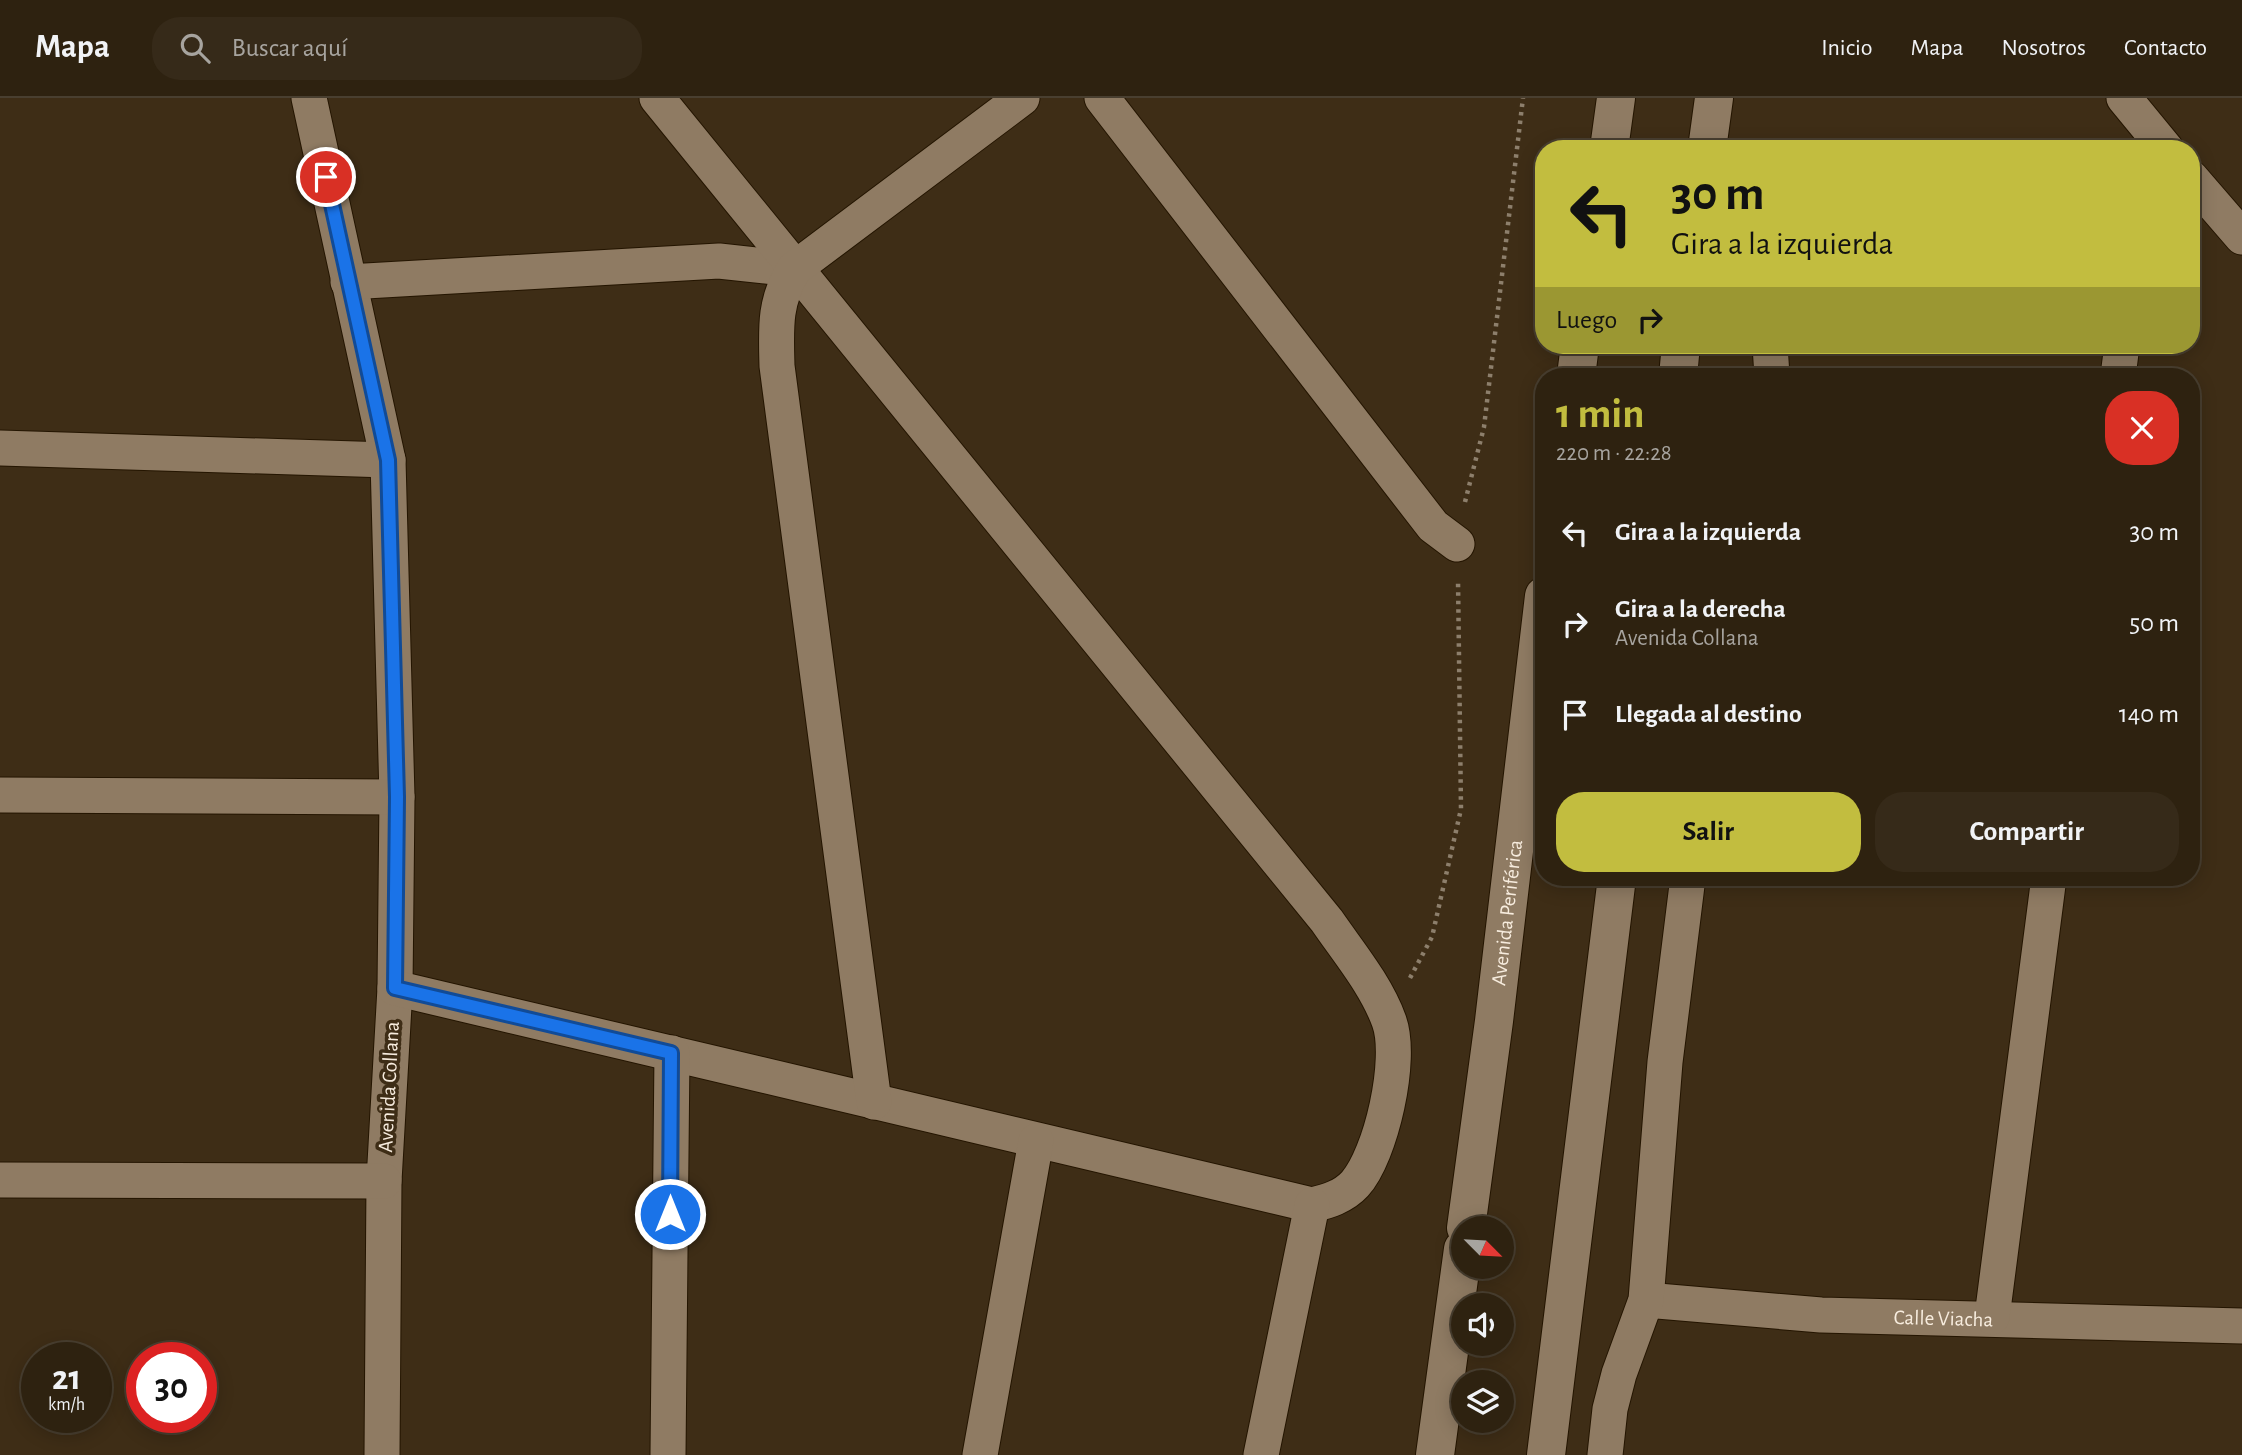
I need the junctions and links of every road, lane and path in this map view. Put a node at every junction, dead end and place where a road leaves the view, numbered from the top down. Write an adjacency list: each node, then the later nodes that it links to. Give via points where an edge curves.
1 (309, 98): 14 (street, Avenida Collana)
2 (657, 98): 13 (street)
3 (1022, 98): 13 (street)
4 (1102, 98): 17 (street, via 1433,526)
5 (1616, 98): 8 (street)
6 (1714, 98): 9 (street)
7 (2124, 98): 10 (street)
8 (1610, 140)
9 (1708, 140)
10 (2154, 140)
11 (2200, 188): 12 (street)
12 (2242, 237)
13 (794, 269): 14 (street, via 719,261); 26 (street, via 781,291 776,366); 30 (street, via 1302,889 1382,1004 1390,1023 1393,1066 1375,1145 1354,1185 1335,1199)
14 (348, 282): 16 (street, Avenida Collana)
15 (0, 448): 16 (street)
16 (388, 460): 20 (street, Avenida Collana)
17 (1457, 544)
18 (1535, 672): 31 (street, Avenida Periférica)
19 (0, 795): 20 (street)
20 (397, 797): 24 (street, Avenida Collana)
21 (1615, 886): 41 (street)
22 (1687, 886): 33 (street, via 1665,1062)
23 (2048, 886): 34 (street)
24 (395, 988): 25 (street); 29 (street, Avenida Collana)
25 (671, 1053): 26 (street); 37 (street)
26 (874, 1102): 27 (street)
27 (1036, 1141): 30 (street); 38 (street)
28 (0, 1180): 29 (street)
29 (384, 1181): 36 (street, Avenida Collana)
30 (1312, 1205): 39 (street)
31 (1468, 1216)
32 (1459, 1279): 40 (street)
33 (1646, 1300): 34 (street, Calle Viacha, via 1821,1315); 42 (street, via 1619,1374)
34 (1992, 1317): 35 (street, Calle Viacha)
35 (2242, 1326)
36 (382, 1455)
37 (668, 1455)
38 (980, 1455)
39 (1261, 1455)
40 (1435, 1455)
41 (1546, 1455)
42 (1605, 1455)

